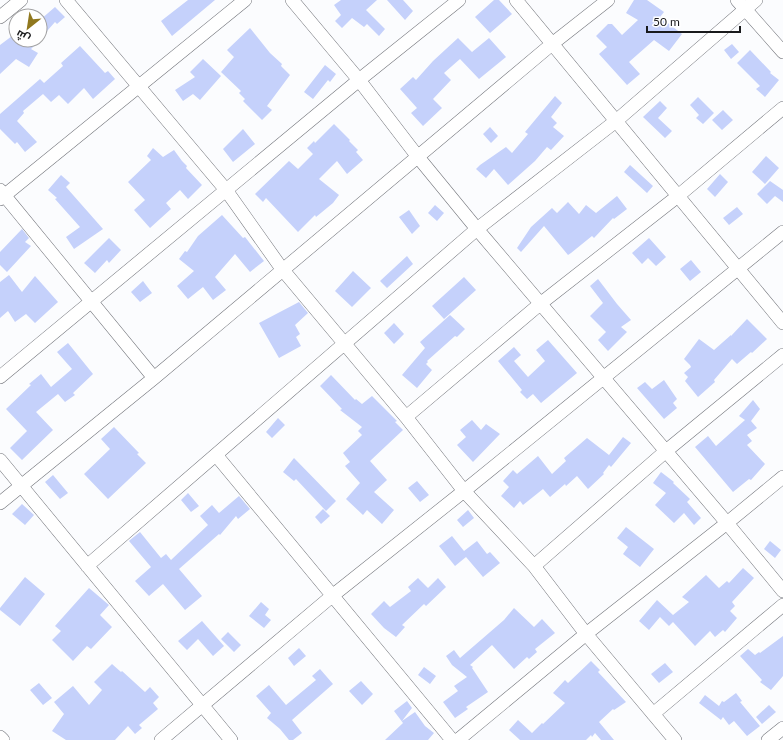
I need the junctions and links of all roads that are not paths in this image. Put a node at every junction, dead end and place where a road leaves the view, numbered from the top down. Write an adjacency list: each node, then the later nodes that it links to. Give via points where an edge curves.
1 (21, 0): 10 (street)
2 (66, 0): 14 (street)
3 (245, 0): 14 (street)
4 (292, 0): 13 (street)
5 (459, 0): 13 (street)
6 (516, 0): 11 (street)
7 (608, 0): 11 (street)
8 (756, 0): 9 (street)
9 (741, 5): 12 (street); 16 (street)
10 (0, 18)
11 (552, 44): 16 (street); 17 (street)
12 (783, 52)
13 (359, 80): 17 (street); 18 (street)
14 (138, 86): 18 (street); 19 (street)
15 (783, 108): 20 (street)
16 (616, 121): 20 (street); 21 (street)
17 (418, 157): 21 (street); 23 (street)
18 (226, 190): 23 (street); 25 (street)
19 (1, 194): 25 (street)
20 (678, 196): 24 (street); 26 (street)
21 (477, 229): 26 (street); 28 (street)
22 (783, 232): 24 (street)
23 (282, 269): 28 (street); 31 (street)
24 (738, 269): 27 (street); 32 (street)
25 (91, 301): 30 (street); 31 (street)
26 (540, 304): 32 (street); 33 (street)
27 (783, 323)
28 (344, 343): 33 (street); 35 (street)
29 (783, 355): 34 (street)
30 (0, 377)
31 (154, 378): 38 (street)
32 (604, 378): 34 (street); 39 (street)
33 (406, 418): 39 (street)
34 (666, 452): 41 (street); 43 (street)
35 (216, 455): 42 (street); 45 (street)
36 (0, 460): 38 (street)
37 (783, 477): 41 (street)
38 (21, 486): 40 (street); 42 (street)
39 (464, 491): 43 (street); 45 (street)
40 (0, 503)
41 (727, 523): 44 (street); 47 (street)
42 (87, 566): 48 (street)
43 (534, 566): 47 (street)
44 (783, 591)
45 (332, 596): 48 (street); 55 (street)
46 (783, 605): 49 (street)
47 (586, 634): 49 (street); 56 (street)
48 (202, 705): 53 (street); 54 (street)
49 (653, 714): 57 (street)
50 (783, 728): 58 (street)
51 (0, 737): 52 (street)
52 (2, 740)
53 (161, 740)
54 (231, 740)
55 (452, 740)
56 (458, 740)
57 (675, 740)
58 (768, 740)

